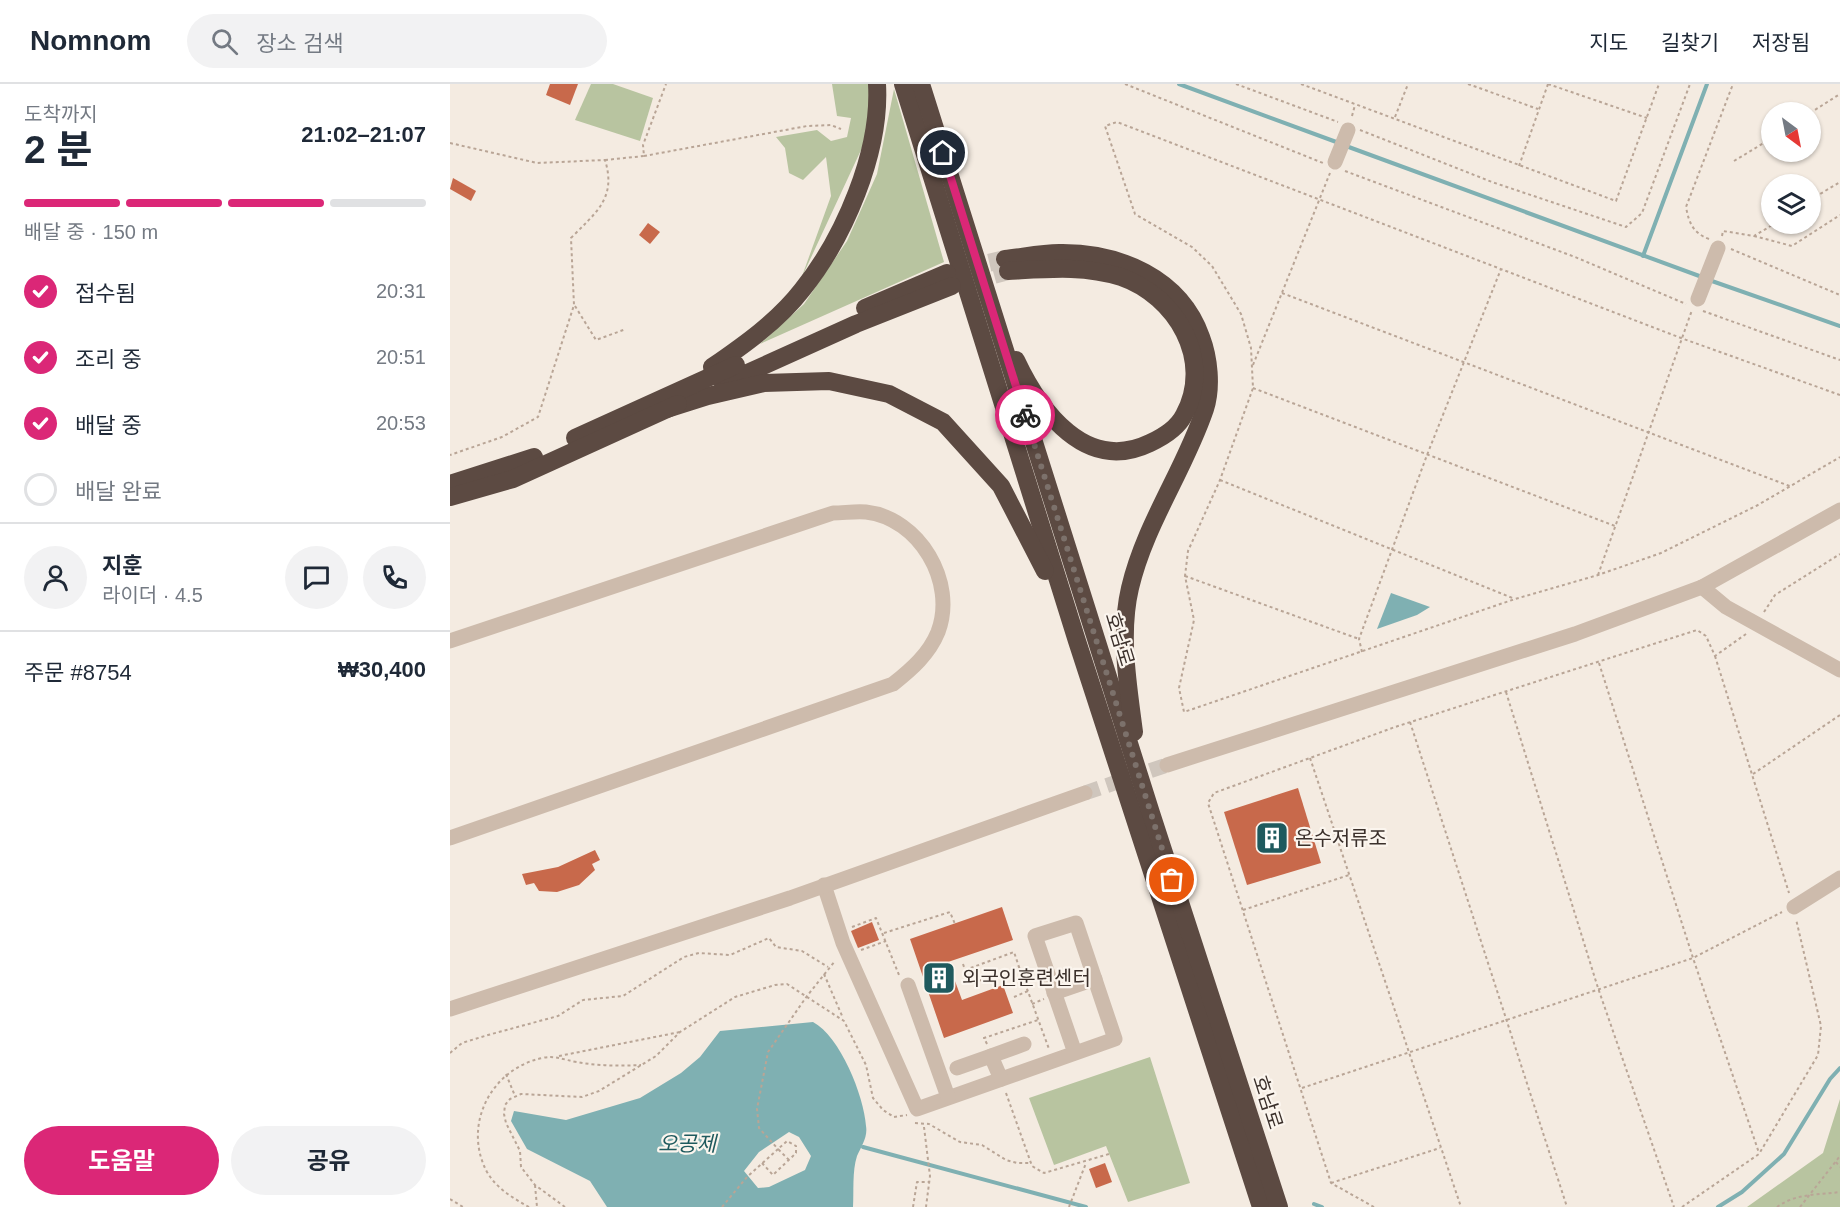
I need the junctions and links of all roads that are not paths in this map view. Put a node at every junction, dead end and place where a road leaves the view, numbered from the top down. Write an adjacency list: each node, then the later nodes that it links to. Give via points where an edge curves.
1 (877, 84): 10 (highway, via 870,150 843,227 802,291 773,321)
2 (903, 84): 16 (highway, 호남로)
3 (921, 84): 9 (highway, 호남로)
4 (1346, 126): 5 (street)
5 (1334, 165)
6 (1719, 246): 8 (street)
7 (949, 280): 10 (highway, via 856,324)
8 (1696, 303)
9 (993, 312): 20 (highway, 호남로); 20 (highway, via 1036,395 1071,437 1102,450 1138,449 1167,435 1184,416 1194,391 1194,359 1185,330 1170,308 1147,288 1120,277 1077,267 1007,265 1060,253 1120,261 1143,270 1180,299 1196,321 1206,349 1206,406 1144,539 1124,627 1134,738)
10 (662, 404): 11 (highway, via 524,462); 12 (highway, via 513,479); 16 (highway, via 764,383 829,381 889,394 943,422 1001,486 1028,534)
11 (450, 484)
12 (450, 497)
13 (1840, 510): 14 (street)
14 (1702, 587): 17 (street, via 1726,607); 18 (street, via 1575,634)
15 (450, 641): 21 (street, via 833,513 868,512 908,531 926,551 940,579 942,606 938,631 925,656 893,684)
16 (1077, 641): 35 (highway, 호남로)
17 (1840, 670)
18 (1167, 765)
19 (1085, 793): 23 (street)
20 (1151, 813): 36 (highway, 호남로)
21 (450, 838)
22 (1840, 878): 24 (street)
23 (824, 885): 28 (street); 34 (street, via 843,943 917,1109)
24 (1794, 908)
25 (1095, 979): 27 (street); 27 (street, via 1076,923 1035,936); 31 (street, via 1115,1039)
26 (908, 985): 34 (street)
27 (1049, 996): 31 (street)
28 (450, 1009)
29 (1024, 1044): 30 (street)
30 (990, 1053): 32 (street); 33 (street)
31 (1075, 1053): 33 (street)
32 (957, 1068)
33 (1001, 1079): 34 (street)
34 (948, 1097)
35 (1261, 1207)
36 (1279, 1207)

